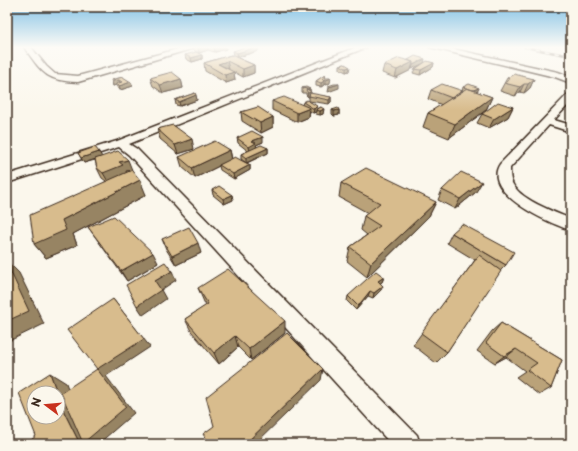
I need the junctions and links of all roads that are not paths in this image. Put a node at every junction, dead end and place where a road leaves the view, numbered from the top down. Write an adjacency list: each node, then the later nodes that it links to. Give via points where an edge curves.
1 (44, 68): 2 (street, via 50,76 62,79 78,79)
2 (118, 68)
3 (311, 68): 9 (street)
4 (527, 68): 5 (street)
5 (571, 80)
6 (571, 96): 7 (street)
7 (548, 121): 8 (street); 11 (street, via 504,167 504,182 515,195 533,207)
8 (571, 129)
9 (121, 143): 10 (street); 12 (street, via 133,152)
10 (7, 179)
11 (571, 225)
12 (408, 444)

